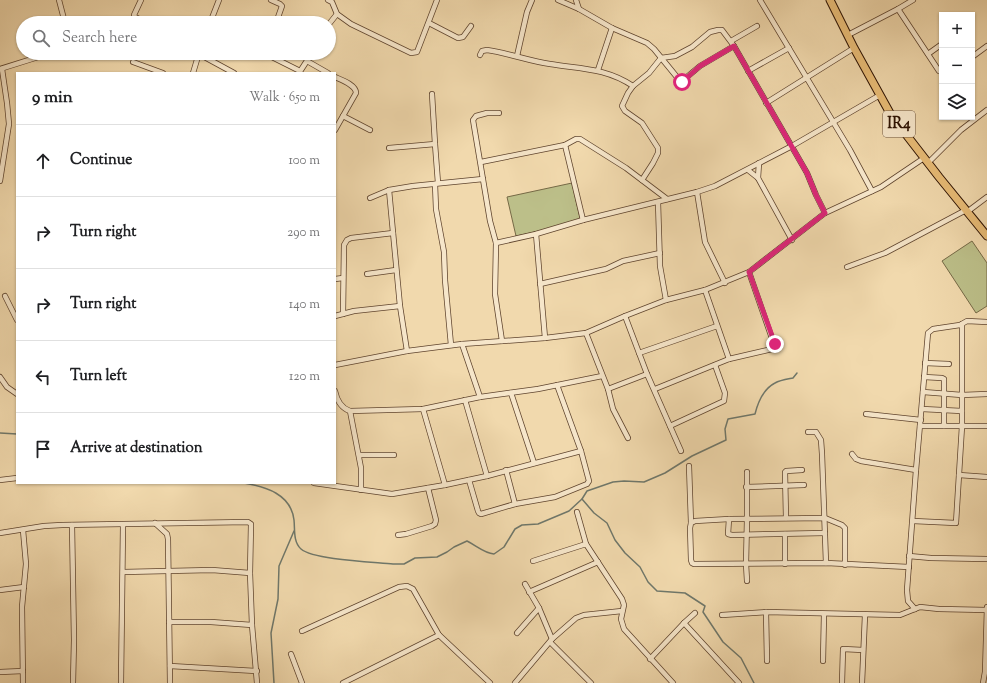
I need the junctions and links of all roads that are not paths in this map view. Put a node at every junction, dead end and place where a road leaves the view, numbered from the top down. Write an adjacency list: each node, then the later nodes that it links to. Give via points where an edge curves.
1 (59, 0): 19 (street)
2 (141, 0): 20 (street)
3 (219, 0): 21 (street)
4 (271, 0): 22 (street, via 282,6)
5 (328, 0): 18 (street, via 332,2)
6 (437, 0): 23 (street)
7 (532, 0): 15 (street)
8 (536, 0): 15 (street)
9 (558, 0): 14 (street)
10 (575, 0): 14 (street); 16 (street)
11 (760, 0): 32 (street)
12 (830, 0): 27 (main road, IR4)
13 (909, 1): 17 (street)
14 (567, 4): 16 (street)
15 (531, 6): 37 (street, via 527,12)
16 (579, 9): 26 (street)
17 (898, 9): 27 (street); 34 (street)
18 (337, 14): 23 (street, via 351,24 411,53 417,52)
19 (63, 16)
20 (134, 16)
21 (213, 16)
22 (278, 16)
23 (429, 23): 24 (street, via 458,38)
24 (471, 26)
25 (757, 26): 28 (street)
26 (612, 28): 38 (street, via 647,43); 46 (street)
27 (848, 34): 33 (main road, IR4)
28 (730, 41): 29 (street); 38 (street, via 722,30 714,31 675,56)
29 (734, 46): 38 (street, via 700,66 681,82); 47 (street)
30 (939, 46): 34 (street)
31 (987, 46): 36 (street)
32 (789, 48): 47 (street); 55 (street)
33 (854, 48): 55 (street); 58 (main road, IR4)
34 (928, 54): 48 (street)
35 (480, 55): 37 (street, via 482,51 487,50)
36 (975, 55)
37 (517, 56): 46 (street, via 549,64)
38 (661, 58): 56 (street, via 649,73)
39 (29, 60): 45 (street)
40 (197, 60): 50 (street)
41 (211, 60): 51 (street)
42 (277, 60): 52 (street)
43 (307, 61): 52 (street); 53 (street)
44 (133, 62): 49 (street)
45 (1, 69): 77 (street, via 9,124)
46 (598, 70): 56 (street)
47 (748, 71): 59 (street)
48 (939, 71)
49 (160, 72)
50 (193, 72)
51 (232, 72)
52 (300, 72)
53 (326, 72)
54 (336, 78): 62 (street, via 356,90)
55 (806, 78): 59 (street); 63 (street)
56 (633, 86): 76 (street, via 623,109 642,123 658,148 658,153)
57 (432, 94): 66 (street)
58 (880, 95): 63 (street); 70 (main road, IR4, via 891,115)
59 (766, 102): 68 (street)
60 (987, 110): 70 (street)
61 (499, 113): 71 (street, via 487,113 473,118)
62 (343, 116): 64 (street); 65 (street)
63 (833, 123): 68 (street); 80 (street)
64 (336, 128)
65 (370, 130)
66 (435, 144): 69 (street); 78 (street)
67 (565, 146): 71 (street); 76 (street, via 580,139); 88 (street)
68 (792, 146): 72 (street); 87 (street)
69 (389, 148)
70 (926, 161): 80 (street); 86 (main road, IR4)
71 (481, 162): 75 (street)
72 (759, 163): 73 (street); 74 (street)
73 (748, 170): 74 (street); 81 (street)
74 (758, 178): 92 (street)
75 (482, 179): 78 (street); 93 (street)
76 (642, 180): 84 (street)
77 (0, 182)
78 (437, 183): 79 (street); 118 (street, via 436,209 444,252)
79 (389, 190): 83 (street); 89 (street)
80 (872, 191): 87 (street)
81 (697, 192): 84 (street); 101 (street, via 705,242)
82 (987, 197): 86 (street)
83 (370, 198)
84 (667, 199): 85 (street)
85 (658, 202): 88 (street); 94 (street)
86 (966, 211): 91 (main road, IR4); 95 (street, via 885,253)
87 (825, 213): 92 (street)
88 (583, 220): 90 (street)
89 (393, 233): 96 (street); 99 (street, via 347,240 344,245)
90 (536, 234): 93 (street); 102 (street)
91 (987, 236)
92 (792, 240): 97 (street)
93 (496, 243): 116 (street, via 496,294)
94 (660, 253): 102 (street); 105 (street)
95 (847, 267)
96 (396, 270): 98 (street); 106 (street)
97 (749, 272): 101 (street); 121 (street, via 775,347)
98 (366, 274)
99 (343, 278): 100 (street); 107 (street)
100 (336, 279)
101 (725, 283): 103 (street)
102 (540, 284): 115 (street)
103 (705, 290): 105 (street); 113 (street)
104 (5, 296): 110 (street)
105 (666, 300): 109 (street)
106 (400, 306): 107 (street); 119 (street)
107 (343, 314): 108 (street)
108 (336, 316)
109 (625, 316): 114 (street); 120 (street)
110 (16, 318)
111 (987, 322): 112 (street)
112 (962, 324): 122 (street, via 933,329 928,333); 138 (street)
113 (717, 326): 120 (street); 121 (street)
114 (586, 334): 115 (street); 127 (street)
115 (545, 338): 116 (street)
116 (502, 341): 117 (street)
117 (462, 344): 118 (street); 139 (street)
118 (451, 345): 119 (street)
119 (407, 351): 124 (street)
120 (639, 353): 126 (street)
121 (729, 359): 125 (street)
122 (925, 363): 123 (street); 129 (street)
123 (949, 364)
124 (336, 365)
125 (715, 365): 132 (street); 149 (street, via 725,393 724,401)
126 (647, 374): 131 (street); 132 (street)
127 (602, 376): 130 (street); 131 (street)
128 (0, 377): 134 (street, via 7,387)
129 (924, 377): 133 (street); 136 (street, via 943,378)
130 (558, 385): 135 (street); 155 (street)
131 (608, 388): 154 (street, via 613,409)
132 (655, 389): 149 (street)
133 (923, 392): 136 (street); 143 (street)
134 (16, 393)
135 (511, 393): 139 (street); 160 (street)
136 (945, 394): 138 (street); 144 (street)
137 (987, 394): 138 (street)
138 (962, 395): 146 (street)
139 (480, 397): 140 (street)
140 (465, 400): 142 (street); 167 (street)
141 (337, 404): 145 (street)
142 (423, 409): 145 (street); 173 (street)
143 (922, 409): 144 (street); 148 (street)
144 (944, 410): 146 (street); 150 (street)
145 (350, 411): 158 (street)
146 (962, 411): 151 (street)
147 (866, 414): 148 (street)
148 (920, 423): 150 (street); 164 (street)
149 (670, 426): 156 (street)
150 (944, 426): 151 (street)
151 (962, 426): 152 (street); 166 (street)
152 (987, 426)
153 (808, 432): 182 (street, via 816,432 821,440)
154 (628, 438)
155 (581, 451): 160 (street); 179 (street, via 589,481 587,484 555,497)
156 (681, 451)
157 (852, 454): 164 (street, via 861,461)
158 (359, 455): 159 (street); 178 (street)
159 (394, 455)
160 (534, 463): 162 (street)
161 (689, 466): 187 (street)
162 (506, 470): 167 (street); 179 (street)
163 (802, 470): 175 (street, via 785,471)
164 (916, 470): 185 (street)
165 (747, 472): 176 (street)
166 (959, 475): 168 (street); 185 (street, via 956,523)
167 (487, 476): 171 (street)
168 (987, 477)
169 (16, 478): 170 (street)
170 (0, 480)
171 (469, 480): 173 (street); 179 (street, via 479,513)
172 (322, 484): 178 (street)
173 (445, 485): 177 (street)
174 (804, 485): 175 (street)
175 (785, 486): 176 (street); 181 (street)
176 (746, 487): 184 (street)
177 (428, 488): 178 (street, via 392,494); 195 (street, via 435,524)
178 (361, 490)
179 (515, 504)
180 (577, 512): 196 (street)
181 (786, 518): 182 (street); 184 (street)
182 (825, 518): 192 (street); 204 (street, via 845,528)
183 (729, 519): 184 (street); 187 (street); 194 (street, via 728,534)
184 (747, 519): 194 (street)
185 (913, 521): 197 (street)
186 (155, 523): 189 (street); 206 (street, via 167,534); 208 (street, via 248,522 251,524)
187 (691, 523): 202 (street, via 692,563)
188 (72, 525): 189 (street); 190 (street); 240 (street)
189 (123, 525): 207 (street)
190 (23, 530): 191 (street); 211 (street, via 26,564)
191 (0, 533)
192 (825, 533): 193 (street); 201 (street)
193 (785, 534): 194 (street); 203 (street)
194 (746, 535): 202 (street)
195 (398, 536)
196 (586, 544): 199 (street); 200 (street)
197 (909, 556): 198 (street); 205 (street)
198 (987, 559)
199 (533, 561)
200 (598, 562): 213 (street); 217 (street, via 622,599)
201 (826, 563): 203 (street); 204 (street)
202 (746, 564): 203 (street); 209 (street)
203 (785, 564)
204 (845, 565): 205 (street)
205 (909, 567): 215 (street, via 907,598)
206 (168, 571): 207 (street); 208 (street); 223 (street)
207 (123, 572): 241 (street)
208 (250, 572): 225 (street)
209 (747, 581)
210 (525, 584): 213 (street)
211 (24, 587): 212 (street); 236 (street)
212 (0, 590)
213 (529, 592): 214 (street)
214 (538, 608): 228 (street); 229 (street)
215 (915, 609): 216 (street); 222 (street, via 900,615)
216 (987, 609): 253 (street)
217 (622, 611): 229 (street, via 576,618); 232 (street, via 624,629)
218 (766, 612): 220 (street); 221 (street); 233 (street)
219 (695, 613): 224 (street)
220 (824, 614): 222 (street); 234 (street)
221 (722, 615)
222 (865, 615): 230 (street)
223 (169, 622): 225 (street); 235 (street)
224 (684, 622): 232 (street); 250 (street)
225 (252, 625): 237 (street)
226 (302, 631): 227 (street, via 399,586 407,586 413,589)
227 (439, 634): 245 (street); 246 (street)
228 (517, 634)
229 (551, 640): 247 (street); 248 (street)
230 (863, 650): 251 (street, via 846,648 842,651); 252 (street)
231 (291, 654): 244 (street)
232 (650, 659): 249 (street)
233 (767, 661)
234 (823, 661)
235 (170, 666): 237 (street); 242 (street)
236 (23, 671): 238 (street); 239 (street)
237 (257, 671): 243 (street)
238 (0, 672)
239 (23, 683)
240 (73, 683)
241 (121, 683)
242 (170, 683)
243 (257, 683)
244 (302, 683)
245 (343, 683)
246 (490, 683)
247 (516, 683)
248 (591, 683)
249 (673, 683)
250 (739, 683)
251 (842, 683)
252 (862, 683)
253 (983, 683)

